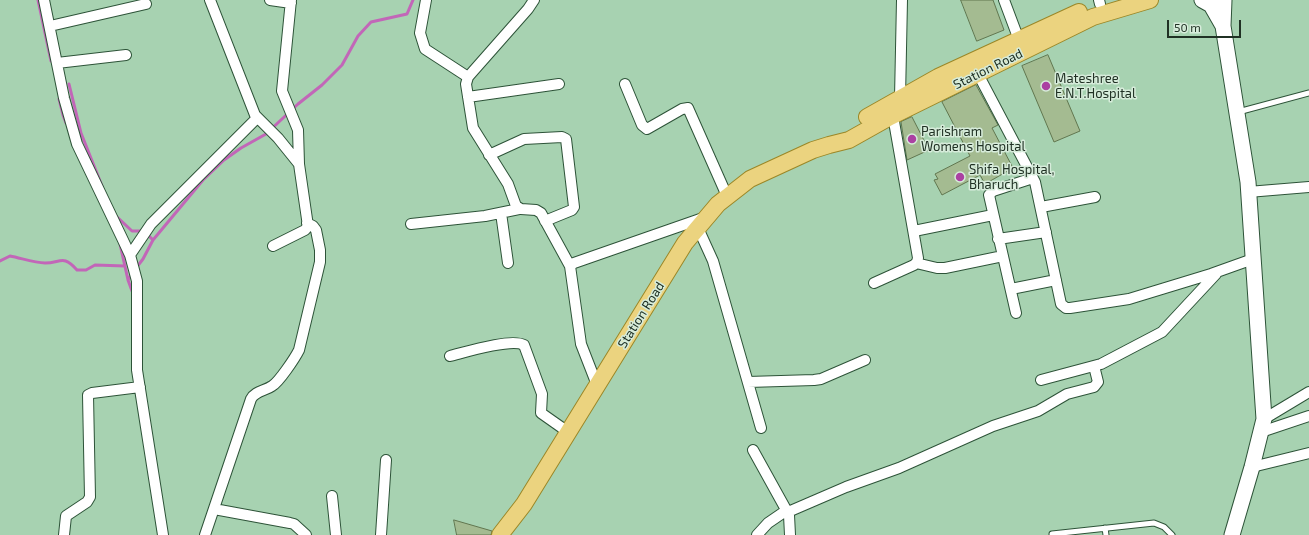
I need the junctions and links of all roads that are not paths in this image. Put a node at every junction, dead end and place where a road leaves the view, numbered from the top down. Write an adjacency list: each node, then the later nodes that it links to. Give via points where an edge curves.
1 (44, 0): 14 (street)
2 (210, 0): 27 (street)
3 (270, 0): 11 (street)
4 (426, 0): 20 (street, via 420,33 425,49)
5 (534, 0): 20 (street)
6 (902, 0): 25 (street)
7 (1004, 0): 16 (street)
8 (1150, 0): 19 (main road, Station Road, via 1093,17)
9 (1202, 0): 15 (street, via 1211,5)
10 (1224, 0): 15 (street)
11 (291, 1): 29 (street, via 282,87 298,130)
12 (1104, 1): 16 (main road, Station Road)
13 (146, 4): 14 (street)
14 (50, 26): 18 (street)
15 (1223, 26): 26 (street)
16 (1019, 40): 25 (main road, Station Road, via 938,77)
17 (126, 54): 18 (street)
18 (57, 63): 47 (street, via 77,144)
19 (978, 74): 25 (main road, Station Road); 30 (street)
20 (468, 77): 24 (street)
21 (559, 84): 24 (street)
22 (625, 84): 33 (street, via 642,125 647,129 688,108)
23 (1309, 93): 26 (lane)
24 (468, 97): 28 (street, via 474,128)
25 (900, 108): 33 (main road, Station Road, via 838,134 829,145 750,179); 43 (street)
26 (1237, 112): 32 (street)
27 (257, 118): 29 (street, via 278,138); 47 (street, via 151,224)
28 (489, 155): 36 (street, via 508,184); 39 (street, via 524,139 566,139 574,207)
29 (299, 164): 41 (street)
30 (1033, 178): 35 (street); 38 (street, via 990,192 988,197)
31 (1309, 187): 32 (street)
32 (1248, 192): 49 (street)
33 (727, 196): 40 (main road, Station Road)
34 (1095, 198): 35 (street)
35 (1041, 207): 44 (street)
36 (519, 209): 37 (street); 39 (street, via 538,211)
37 (501, 212): 42 (street); 50 (street)
38 (993, 215): 43 (street); 45 (street)
39 (545, 221): 52 (street)
40 (703, 222): 52 (street); 62 (street); 63 (main road, Station Road, via 686,243)
41 (307, 223): 46 (street, via 306,230); 76 (street, via 316,230 320,256 298,350 276,383 255,394 251,399)
42 (411, 224)
43 (914, 231): 51 (street, via 918,254)
44 (1046, 232): 45 (street); 54 (street)
45 (998, 239): 48 (street)
46 (273, 246)
47 (130, 255): 64 (street, via 137,281 137,370)
48 (1003, 256): 51 (street, via 945,268); 56 (street)
49 (1253, 259): 53 (street); 67 (street)
50 (508, 263)
51 (916, 263): 55 (street)
52 (570, 266): 63 (street, via 581,344)
53 (1217, 272): 54 (street, via 1129,299 1070,308 1061,304); 60 (street, via 1162,332)
54 (1056, 280): 56 (street)
55 (874, 283)
56 (1011, 289): 57 (street)
57 (1016, 313)
58 (450, 356): 69 (street, via 495,345 524,345 542,394 541,413)
59 (865, 360): 62 (street, via 820,379)
60 (1094, 366): 61 (street); 75 (street, via 1098,382 1094,387 1067,394 1038,411 993,426 899,468)
61 (1041, 380)
62 (748, 382): 68 (street)
63 (598, 385): 69 (main road, Station Road)
64 (140, 387): 80 (street, via 88,395 90,497 88,502 66,516); 81 (street)
65 (1309, 392): 67 (street)
66 (1309, 416): 67 (street)
67 (1262, 426): 73 (street)
68 (761, 428)
69 (568, 432): 86 (main road, Station Road, via 524,504)
70 (753, 450): 75 (street)
71 (1309, 453): 73 (street)
72 (386, 460): 85 (street)
73 (1252, 466): 91 (street)
74 (332, 496): 84 (street)
75 (785, 508): 87 (street); 88 (street, via 790,518)
76 (214, 509): 82 (street); 83 (street, via 290,522)
77 (1105, 528): 79 (lane); 89 (lane); 90 (lane, via 1154,523 1164,527)
78 (1052, 534): 79 (lane)
79 (1069, 534)
80 (64, 535)
81 (163, 535)
82 (205, 535)
83 (306, 535)
84 (336, 535)
85 (381, 535)
86 (500, 535)
87 (758, 535)
88 (790, 535)
89 (1106, 535)
90 (1172, 535)
91 (1232, 535)

